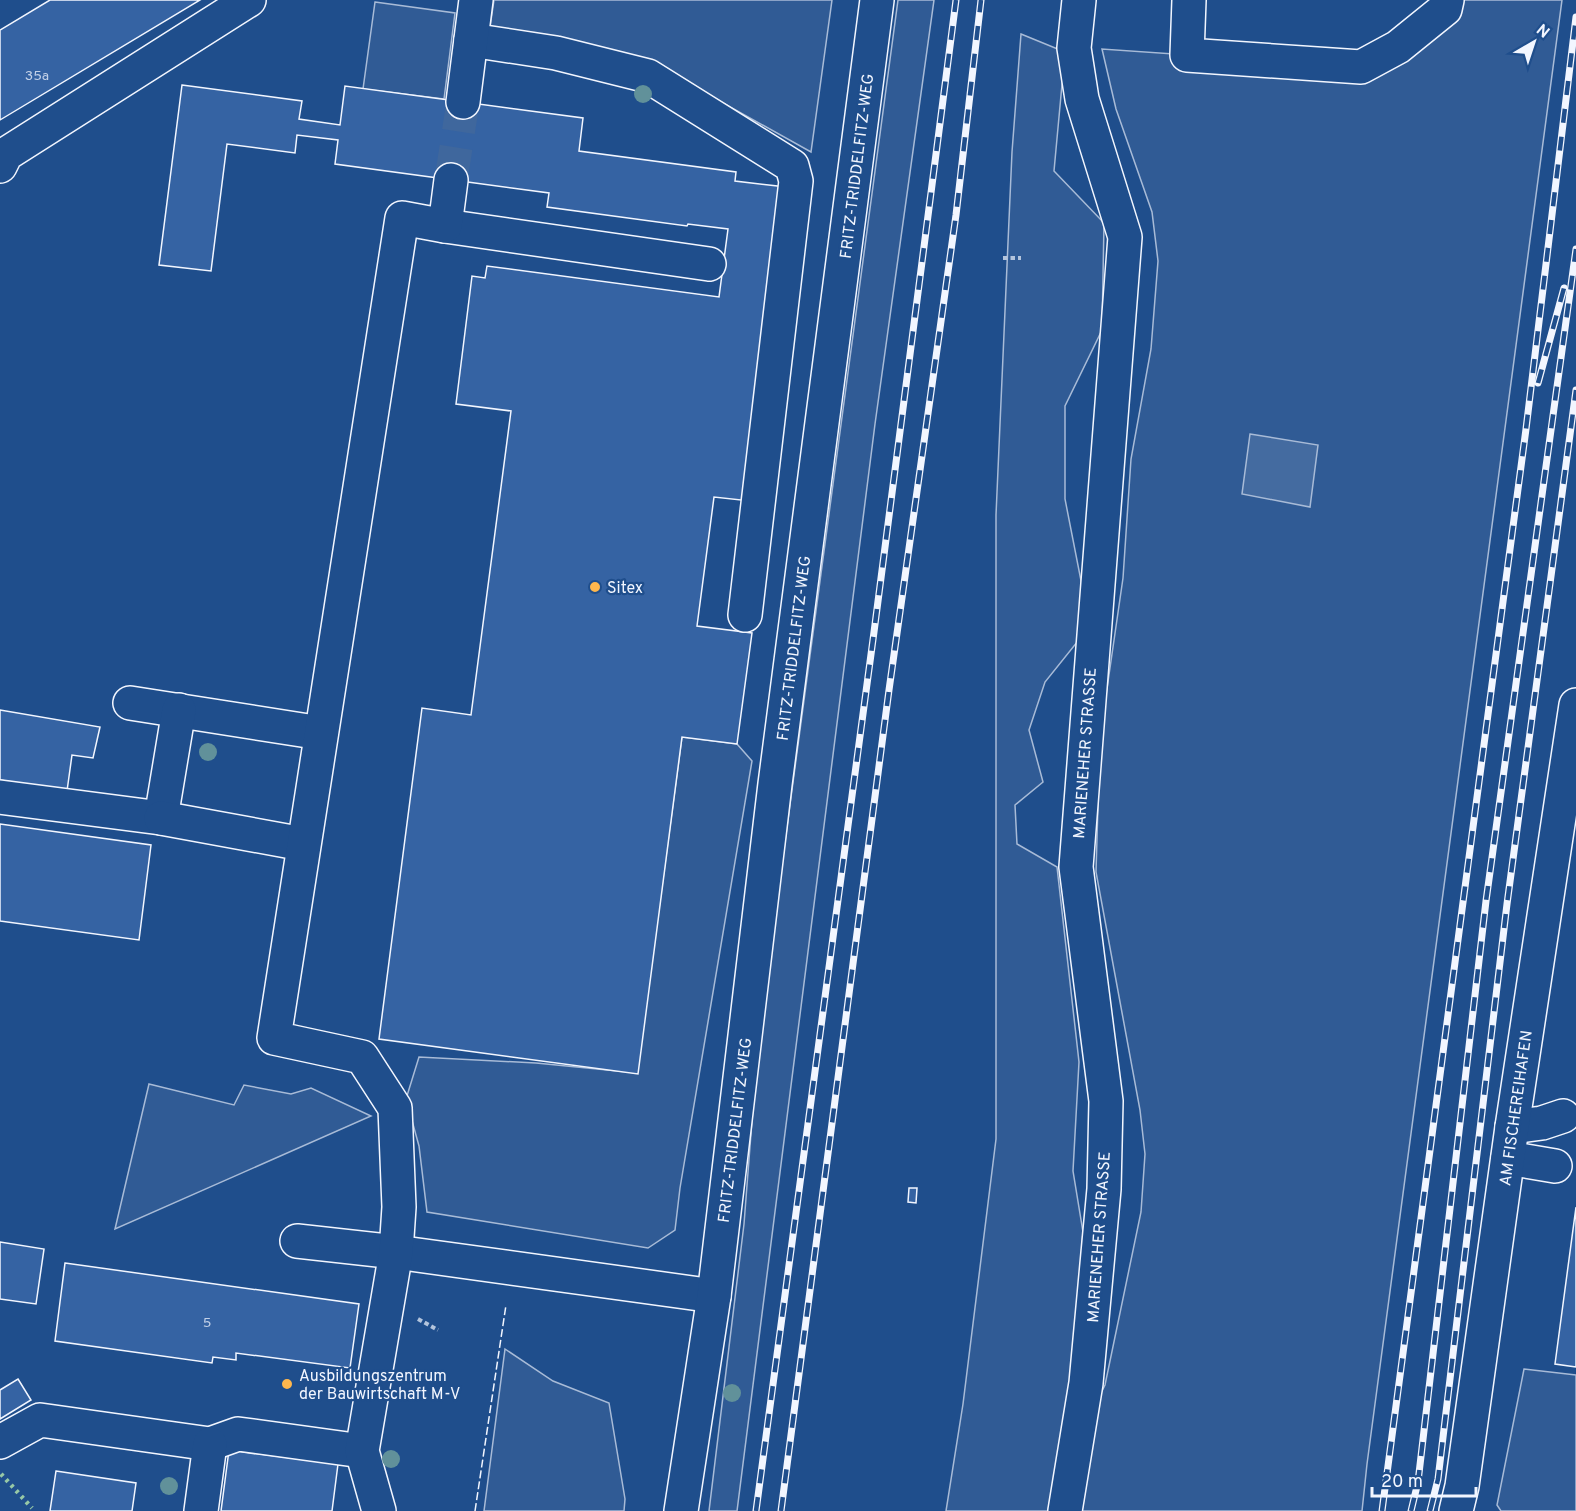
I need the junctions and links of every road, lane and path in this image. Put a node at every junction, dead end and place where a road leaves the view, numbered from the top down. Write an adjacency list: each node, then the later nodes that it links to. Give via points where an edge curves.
1 (249, 0): 9 (street, via 6,154)
2 (477, 0): 7 (street)
3 (877, 0): 28 (street, FRITZ-TRIDDELFITZ-WEG, via 775,784)
4 (1079, 0): 35 (street, MARIENEHER STRASSE, via 1074,48 1082,99 1125,237 1076,867 1106,1101 1104,1189 1086,1383)
5 (1189, 0): 6 (street, via 1187,55 1361,67 1398,47 1445,9)
6 (1447, 0)
7 (471, 40): 8 (street); 15 (street, via 556,53 648,76 792,166 796,181)
8 (463, 102)
9 (0, 166)
10 (452, 180): 11 (street)
11 (445, 226): 14 (street); 19 (street, via 402,218)
12 (1006, 258): 13 (path)
13 (1021, 258)
14 (709, 264)
15 (745, 615)
16 (130, 703): 18 (street)
17 (1576, 705): 24 (street, AM FISCHEREIHAFEN)
18 (179, 711): 19 (street); 21 (street)
19 (321, 733): 22 (street)
20 (0, 797): 21 (street)
21 (161, 818): 22 (street)
22 (303, 844): 27 (street, via 274,1038 362,1057 395,1108 399,1207)
23 (1563, 1116): 24 (street, via 1542,1123)
24 (1510, 1143): 25 (street); 36 (street, AM FISCHEREIHAFEN)
25 (1555, 1166)
26 (297, 1241): 27 (street)
27 (396, 1252): 28 (street); 31 (street)
28 (714, 1296): 34 (street, FRITZ-TRIDDELFITZ-WEG)
29 (0, 1442): 30 (street, via 40,1420)
30 (210, 1444): 31 (street, via 238,1434); 32 (street)
31 (362, 1451): 33 (street)
32 (201, 1511)
33 (379, 1511)
34 (681, 1511)
35 (1065, 1511)
36 (1456, 1511)

